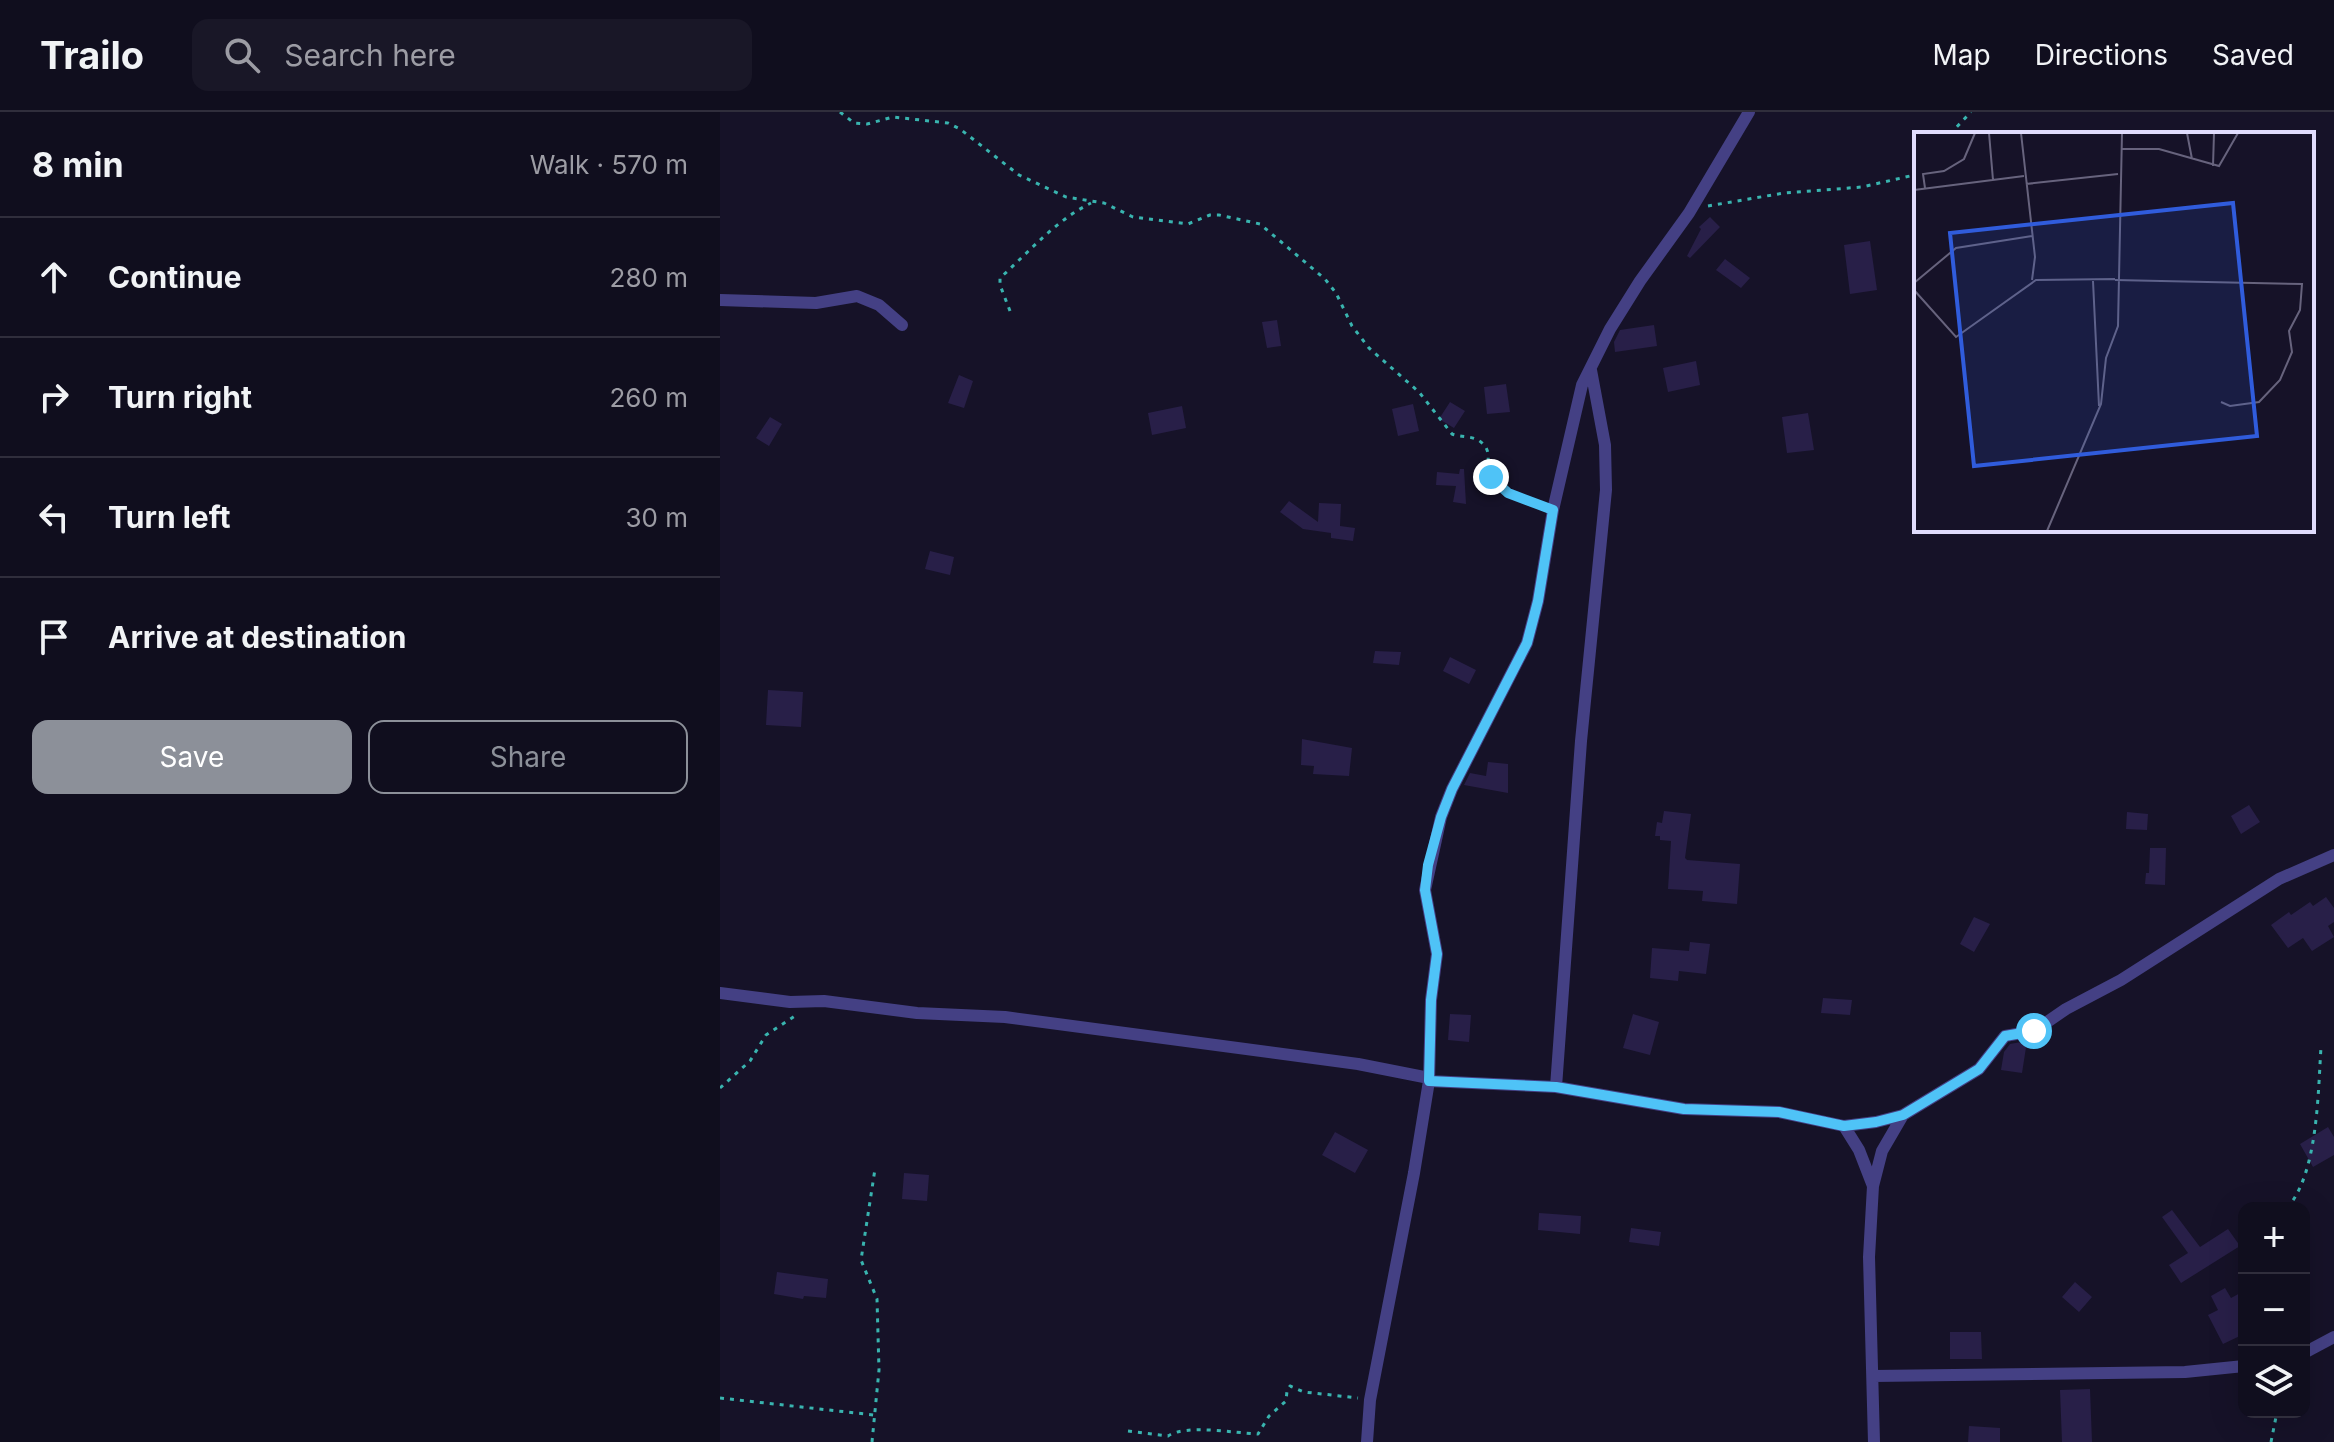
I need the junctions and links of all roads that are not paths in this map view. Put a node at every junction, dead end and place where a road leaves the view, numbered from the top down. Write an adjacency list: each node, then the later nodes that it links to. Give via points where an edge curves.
1 (1749, 112): 4 (street, via 1610,329)
2 (720, 300): 3 (street, via 816,303 857,296 879,305)
3 (902, 325)
4 (1591, 370): 7 (street, via 1576,405 1527,643 1452,789 1428,865 1425,890 1437,954); 8 (street, via 1605,445 1606,490)
5 (2334, 855): 9 (street, via 2279,879 2034,1031 2005,1036 1979,1069)
6 (720, 993): 7 (street, via 1005,1017 1358,1064)
7 (1429, 1080): 8 (street); 16 (street, via 1370,1400)
8 (1556, 1087): 10 (street, via 1684,1109 1779,1112)
9 (1903, 1115): 10 (street); 11 (street, via 1882,1151)
10 (1844, 1126): 11 (street)
11 (1873, 1186): 15 (street)
12 (2334, 1337): 13 (street)
13 (2310, 1350)
14 (2238, 1367): 15 (street, via 2185,1372)
15 (1873, 1376): 17 (street)
16 (1367, 1442)
17 (1874, 1442)

